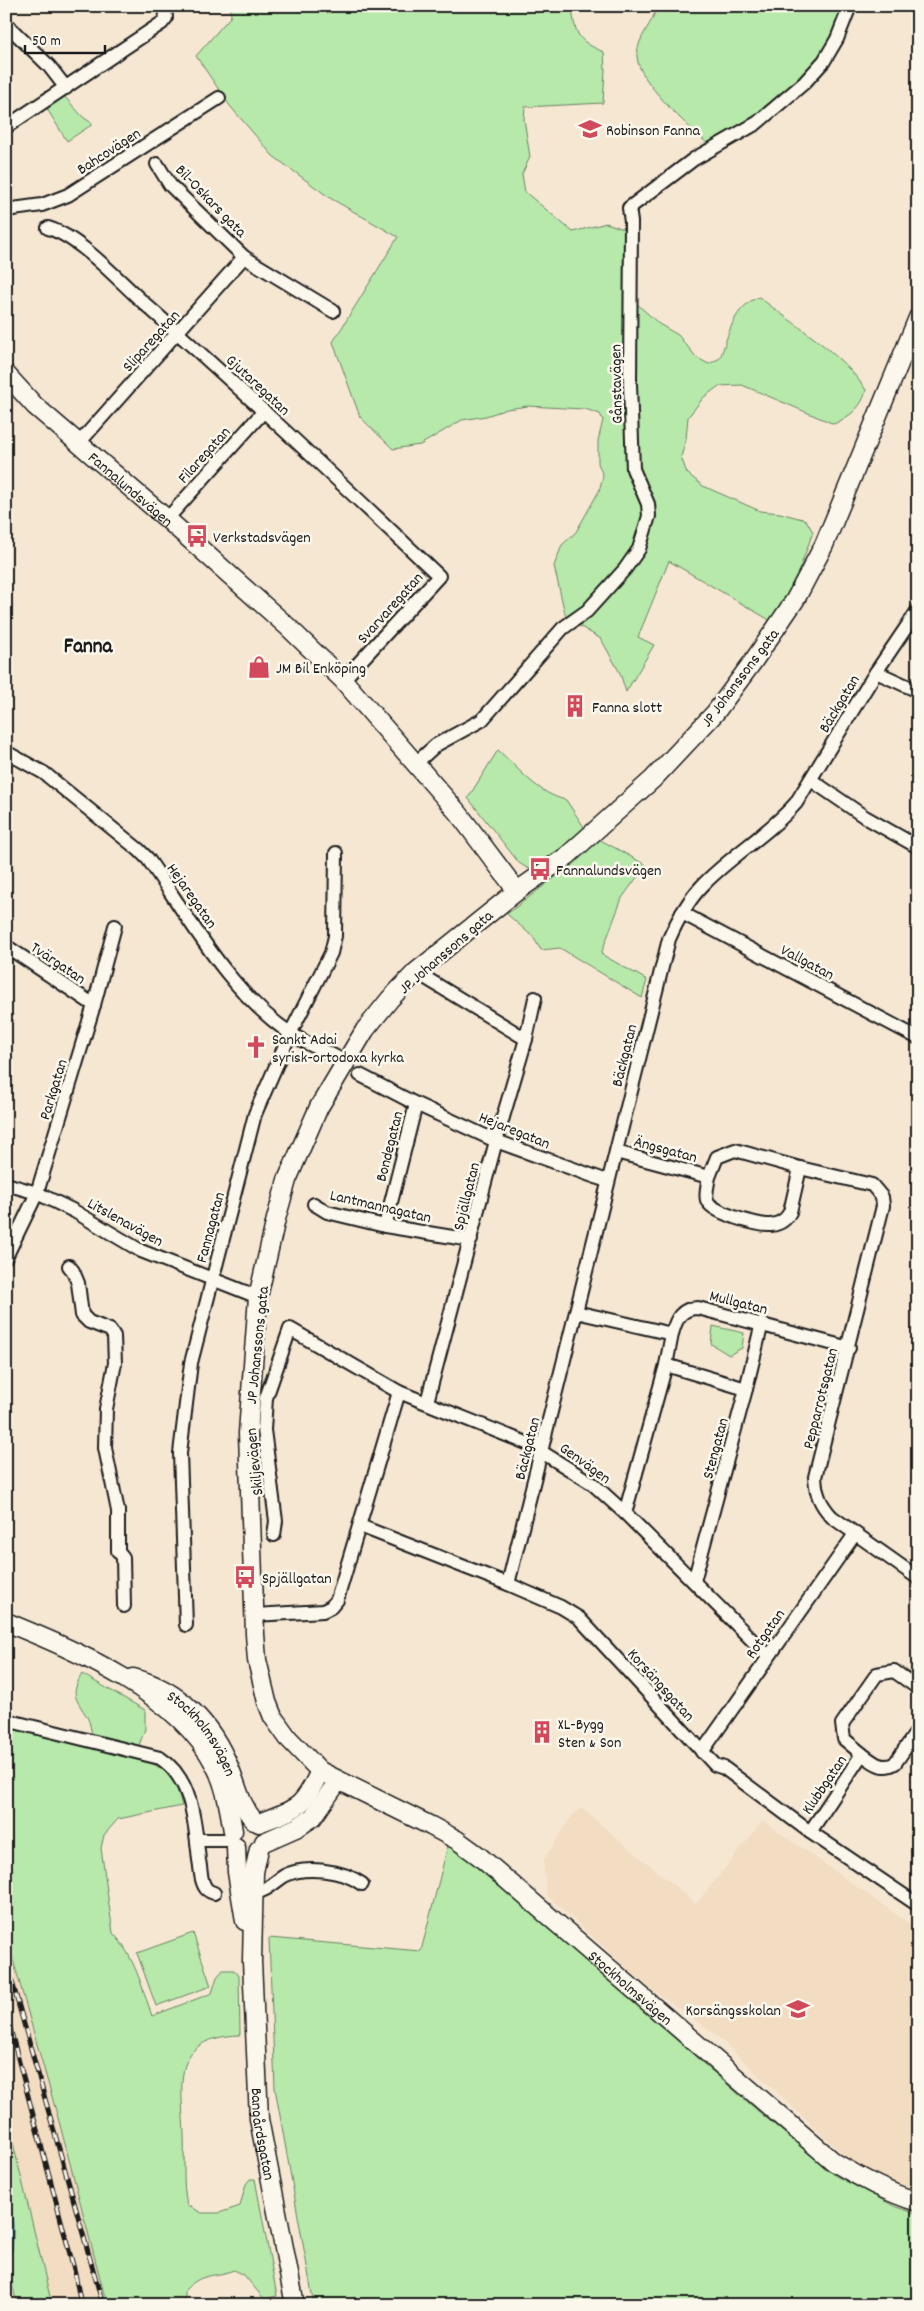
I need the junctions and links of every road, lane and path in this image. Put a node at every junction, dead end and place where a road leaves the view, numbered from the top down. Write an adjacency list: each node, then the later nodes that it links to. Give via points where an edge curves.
1 (165, 6): 4 (street, via 166,18 162,23)
2 (850, 6): 24 (street, Gånstavägen, via 824,61 790,96 756,123 694,160 629,208 633,469 648,504 649,516 639,549 587,611 563,628 482,720 436,745)
3 (6, 24): 4 (street, via 49,66)
4 (66, 88): 6 (street)
5 (219, 98): 8 (street, Bahcovägen, via 68,195 42,205)
6 (6, 127)
7 (157, 164): 10 (street, Bil-Oskars gata, via 170,185)
8 (6, 210)
9 (48, 228): 13 (street, Gjutaregatan, via 72,239)
10 (244, 257): 11 (street, Bil-Oskars gata); 13 (street, Sliparegatan)
11 (333, 311)
12 (918, 318): 28 (street, JP Johanssons gata, via 824,545 795,600 752,663 715,713 653,779 566,856)
13 (178, 333): 15 (street, Gjutaregatan); 16 (street, Sliparegatan)
14 (6, 374): 16 (street, Fannalundsvägen, via 36,406)
15 (264, 411): 17 (street, Filaregatan); 18 (street, Gjutaregatan)
16 (79, 443): 17 (street, Fannalundsvägen)
17 (167, 519): 21 (street, Fannalundsvägen)
18 (439, 576): 21 (street, Svarvaregatan)
19 (918, 610): 20 (street, Bäckgatan)
20 (876, 672): 22 (street); 25 (street, Bäckgatan)
21 (343, 680): 24 (street, Fannalundsvägen)
22 (918, 691)
23 (6, 752): 35 (street, Hejaregatan, via 44,773 144,854 244,993)
24 (416, 764): 28 (street, Fannalundsvägen)
25 (811, 780): 26 (street, via 865,817); 29 (street, Bäckgatan, via 780,822 702,887)
26 (918, 847)
27 (336, 853): 35 (street, Fannagatan, via 335,936 331,953)
28 (517, 890): 32 (street, JP Johanssons gata)
29 (682, 913): 36 (street, Vallgatan); 42 (street, Bäckgatan, via 669,939)
30 (114, 926): 34 (street, Parkgatan)
31 (6, 946): 34 (street, Tvärgatan)
32 (416, 972): 37 (street); 38 (street, JP Johanssons gata, via 372,1022)
33 (535, 998): 37 (street, Spjällgatan)
34 (94, 1005): 48 (street, Parkgatan)
35 (290, 1034): 38 (street, Hejaregatan); 54 (street, Fannagatan, via 255,1114)
36 (918, 1038)
37 (526, 1039): 41 (street, Spjällgatan)
38 (345, 1062): 55 (street, JP Johanssons gata, via 319,1108 287,1180)
39 (360, 1075): 40 (street, Hejaregatan)
40 (416, 1104): 41 (street, Hejaregatan); 50 (street, Bondegatan)
41 (496, 1141): 45 (street, Hejaregatan); 51 (street, Spjällgatan)
42 (616, 1152): 44 (street, Ängsgatan); 45 (street, Bäckgatan)
43 (800, 1168): 44 (street, Ängsgatan, via 735,1150 717,1157); 44 (street, Ängsgatan, via 787,1219 769,1226 720,1213 711,1207 707,1201); 47 (street, Ängsgatan)
44 (709, 1177)
45 (607, 1181): 56 (street, Bäckgatan)
46 (6, 1184): 48 (street, Litslenavägen)
47 (872, 1184): 60 (street, Pepparrotsgatan, via 882,1197 883,1206)
48 (37, 1193): 52 (street, Parkgatan); 54 (street, Litslenavägen, via 141,1251)
49 (314, 1204): 50 (street, Lantmannagatan, via 327,1212)
50 (386, 1226): 51 (street, Lantmannagatan)
51 (470, 1240): 64 (street, Spjällgatan)
52 (6, 1257)
53 (68, 1266): 73 (street, via 78,1283 82,1315 89,1322 110,1330 114,1336 115,1363 106,1409 105,1448 118,1511 118,1551 123,1557)
54 (212, 1279): 55 (street, Litslenavägen); 76 (street, Fannagatan, via 191,1363 180,1453)
55 (258, 1297): 74 (street, JP Johanssons gata, via 248,1433)
56 (576, 1312): 59 (street); 65 (street, Bäckgatan)
57 (762, 1323): 59 (street, Mullgatan, via 692,1308 680,1314); 60 (street, Mullgatan); 62 (street, Stengatan)
58 (290, 1329): 63 (street, Genvägen); 69 (street, Skiljevägen, via 266,1398 264,1430 276,1521)
59 (672, 1334): 61 (street, Mullgatan)
60 (848, 1348): 68 (street, Pepparrotsgatan, via 815,1477 823,1507)
61 (666, 1366): 62 (street); 66 (street, Mullgatan)
62 (746, 1389): 71 (street, Stengatan)
63 (399, 1392): 64 (street, Genvägen); 67 (street)
64 (427, 1402): 65 (street, Genvägen)
65 (542, 1451): 66 (street, Genvägen, via 593,1484); 72 (street, Bäckgatan)
66 (624, 1513): 71 (street, Genvägen)
67 (360, 1526): 72 (street, Korsängsgatan); 74 (street, via 342,1590 332,1607 310,1613)
68 (855, 1534): 70 (street, Pepparrotsgatan); 77 (street, Rotgatan)
69 (274, 1535)
70 (918, 1578)
71 (694, 1581): 77 (street, Genvägen)
72 (508, 1584): 82 (street, Korsängsgatan, via 579,1618)
73 (124, 1606)
74 (255, 1615): 84 (street, JP Johanssons gata, via 257,1660 273,1717 297,1749)
75 (6, 1622): 78 (street, Stockholmsvägen)
76 (186, 1625)
77 (768, 1656): 82 (street, Rotgatan)
78 (122, 1676): 86 (street, Stockholmsvägen, via 152,1683 175,1697 212,1731 243,1807); 88 (street, Stockholmsvägen, via 184,1724 202,1744 224,1787)
79 (918, 1688): 83 (street, Klubbgatan, via 894,1671 877,1674 842,1724 844,1739)
80 (6, 1720): 89 (street, via 160,1758 170,1764 182,1781 189,1800)
81 (918, 1730): 83 (street, Klubbgatan, via 890,1766 879,1766)
82 (702, 1752): 87 (street, Korsängsgatan, via 715,1765 724,1768)
83 (862, 1754): 87 (street, Klubbgatan)
84 (320, 1771): 85 (street, Stockholmsvägen); 86 (street, via 297,1807 283,1816)
85 (338, 1781): 90 (street, via 313,1817); 96 (street, Stockholmsvägen, via 439,1831 479,1856 834,2162 866,2181)
86 (256, 1822): 88 (street, via 245,1820 238,1824); 90 (street, via 264,1833)
87 (810, 1832): 94 (street, Korsängsgatan)
88 (234, 1839): 89 (street); 90 (street, via 243,1852 252,1853); 95 (street, Bangårdsgatan)
89 (197, 1840): 92 (street, via 202,1882 208,1891)
90 (262, 1845): 93 (street, Bangårdsgatan, via 254,1872)
91 (362, 1884): 93 (street, via 355,1878 301,1870)
92 (214, 1893)
93 (254, 1893): 95 (street, Bangårdsgatan)
94 (918, 1905)
95 (252, 1961): 97 (street, Bangårdsgatan, via 259,2119)
96 (918, 2202)
97 (296, 2305)

